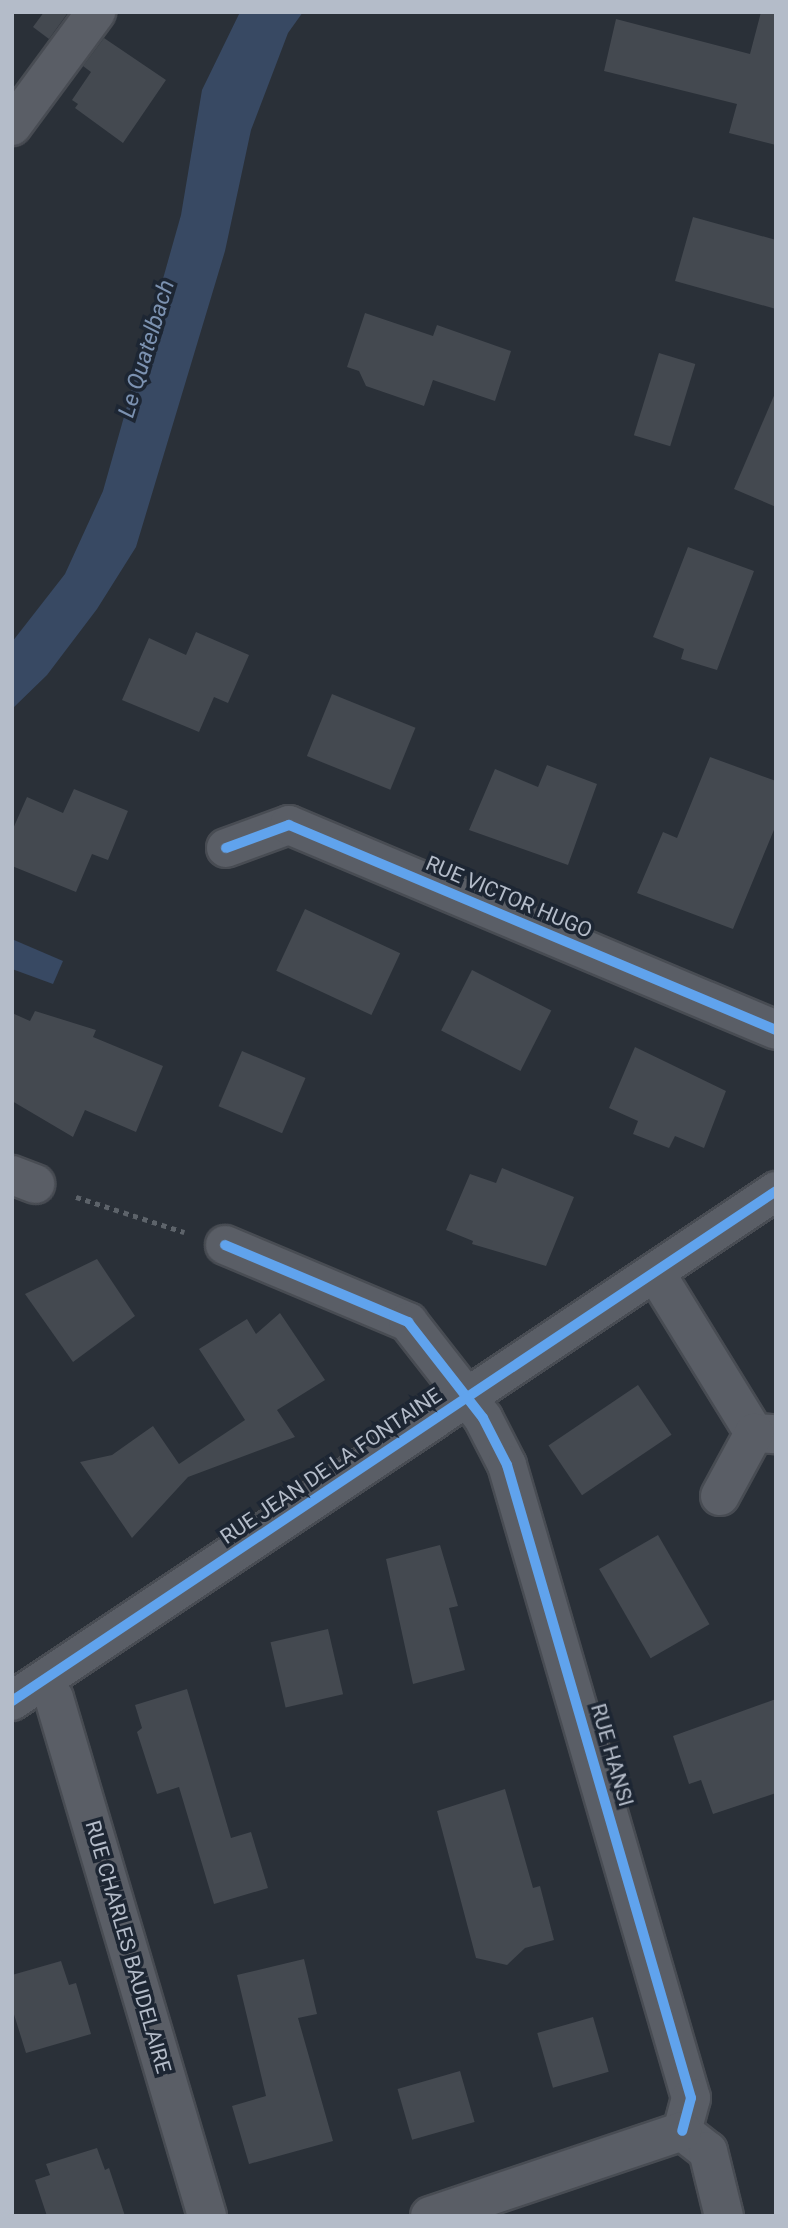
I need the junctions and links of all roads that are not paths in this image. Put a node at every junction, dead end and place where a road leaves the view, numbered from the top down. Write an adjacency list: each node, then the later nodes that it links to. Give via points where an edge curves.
1 (96, 12): 2 (street)
2 (12, 126)
3 (226, 848): 4 (street, RUE VICTOR HUGO, via 289,825)
4 (776, 1030)
5 (776, 1191): 7 (street, RUE JEAN DE LA FONTAINE)
6 (225, 1245): 8 (street, RUE HANSI, via 408,1322)
7 (655, 1272): 8 (street, RUE JEAN DE LA FONTAINE); 9 (street)
8 (467, 1398): 11 (street, RUE JEAN DE LA FONTAINE); 13 (street, RUE HANSI, via 507,1465 605,1796 691,2098)
9 (765, 1433): 10 (street)
10 (720, 1496)
11 (44, 1681): 12 (street, RUE JEAN DE LA FONTAINE); 14 (street, RUE CHARLES BAUDELAIRE, via 54,1698)
12 (12, 1701)
13 (682, 2131): 15 (street); 16 (street, via 708,2151)
14 (206, 2216)
15 (430, 2216)
16 (723, 2216)

